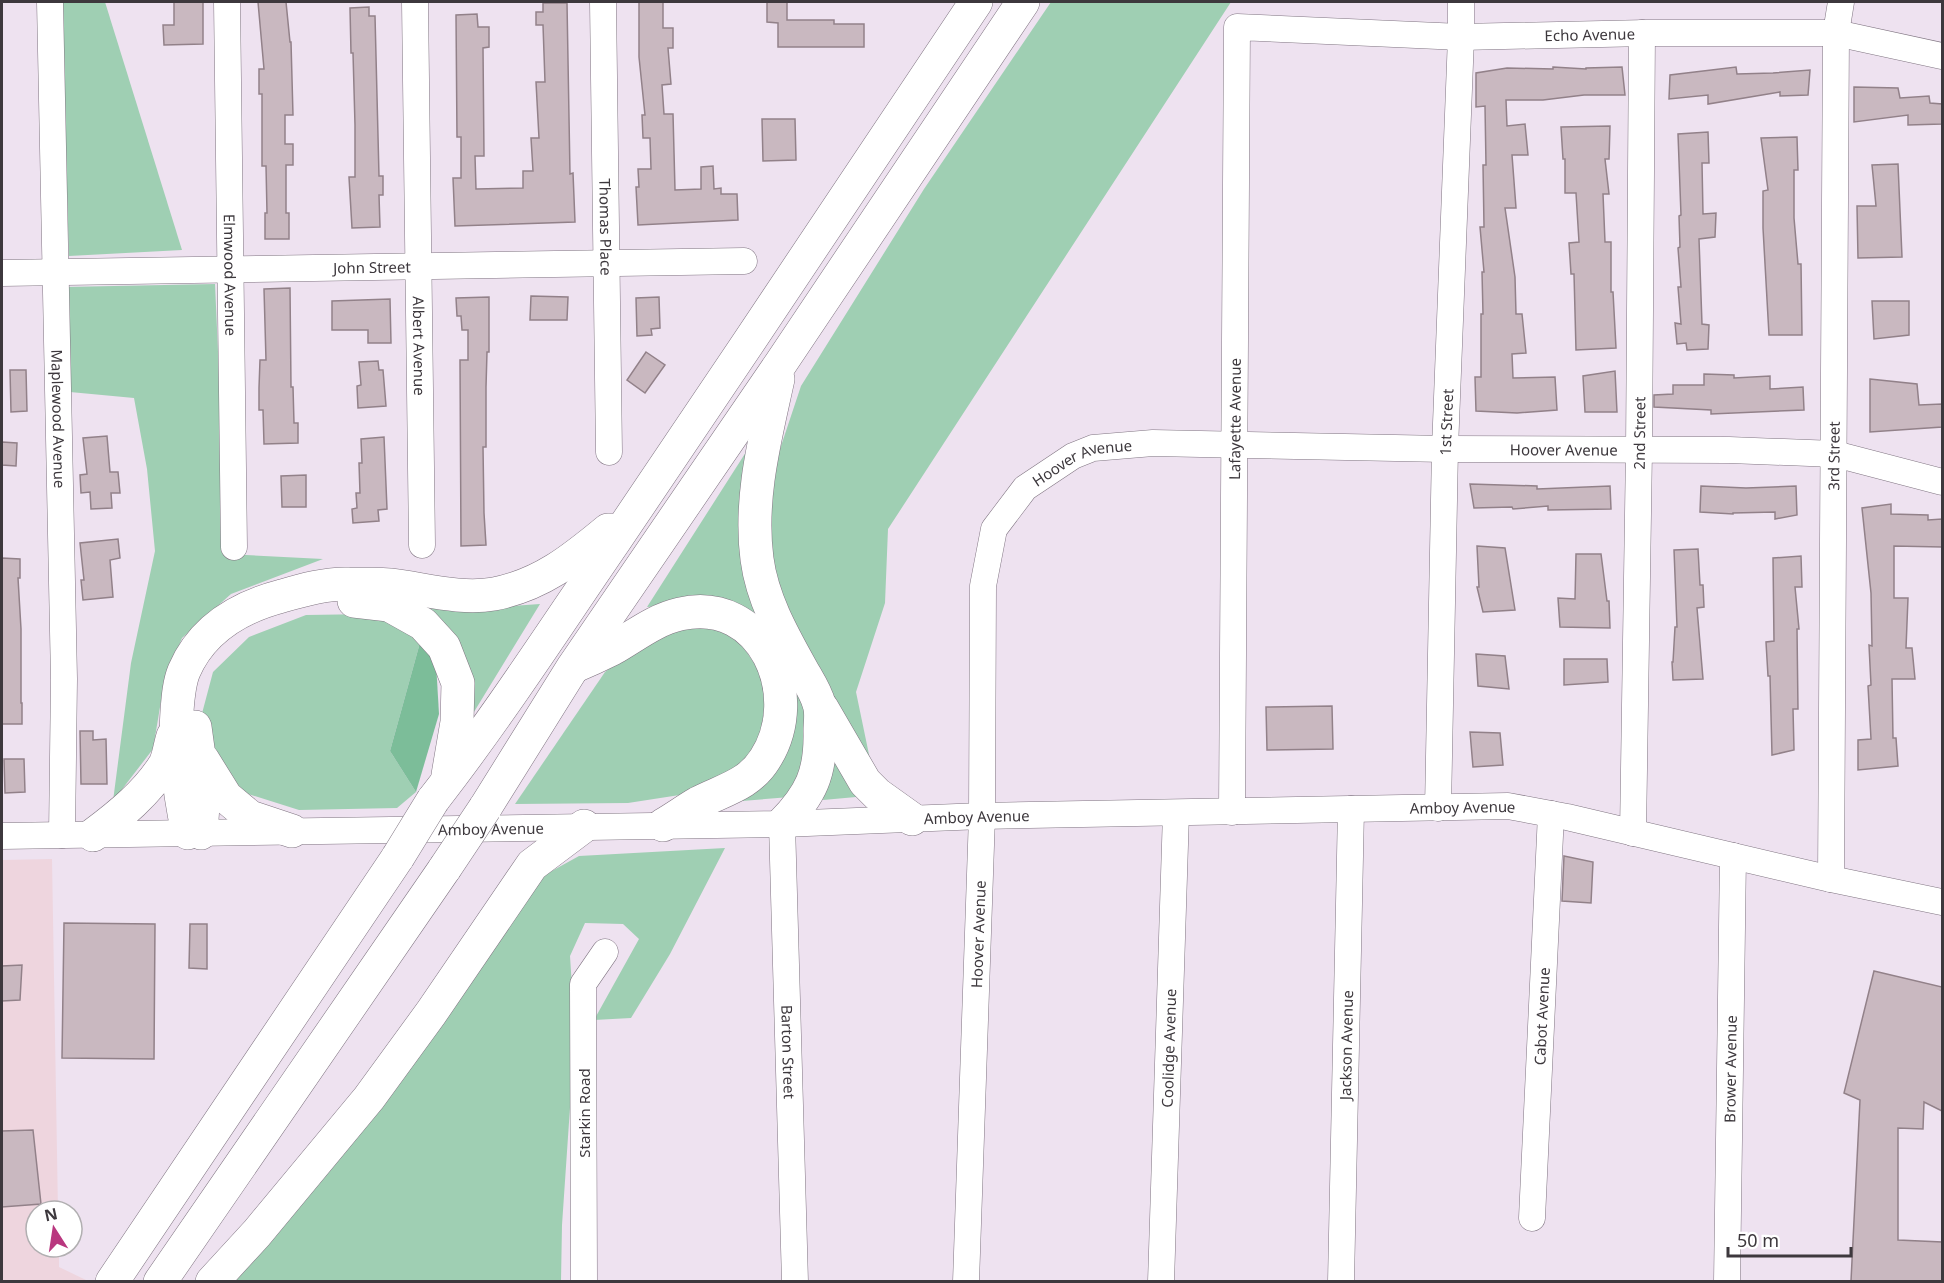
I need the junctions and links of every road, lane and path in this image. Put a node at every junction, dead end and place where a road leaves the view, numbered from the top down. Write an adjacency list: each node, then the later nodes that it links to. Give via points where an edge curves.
1 (50, 2): 19 (street, Maplewood Avenue)
2 (227, 2): 17 (street, Elmwood Avenue)
3 (415, 2): 16 (street, Albert Avenue)
4 (603, 2): 15 (street, Thomas Place)
5 (976, 2): 27 (highway)
6 (1023, 2): 20 (highway)
7 (1461, 2): 12 (street, 1st Street)
8 (1841, 2): 11 (street, 3rd Street)
9 (1237, 27): 12 (street, Echo Avenue); 21 (street, Lafayette Avenue)
10 (1642, 33): 11 (street, Echo Avenue); 12 (street, Echo Avenue); 23 (street, 2nd Street)
11 (1836, 33): 13 (street, Echo Avenue); 25 (street, 3rd Street)
12 (1461, 37): 22 (street, 1st Street)
13 (1942, 56)
14 (744, 261): 15 (street, John Street)
15 (605, 264): 16 (street, John Street); 24 (street, Thomas Place)
16 (419, 267): 17 (street, John Street); 28 (street, Albert Avenue)
17 (231, 270): 19 (street, John Street); 29 (street, Elmwood Avenue)
18 (2, 273): 19 (street, John Street)
19 (57, 273): 48 (street, Maplewood Avenue, via 64,679)
20 (781, 363): 30 (highway); 31 (highway, via 754,507 757,562 784,637)
21 (1233, 444): 22 (street, Hoover Avenue); 37 (street, Lafayette Avenue); 40 (street, Hoover Avenue, via 1153,443 1093,448 1073,456 1025,488 994,529 983,586)
22 (1445, 449): 23 (street, Hoover Avenue); 35 (street, 1st Street)
23 (1639, 450): 25 (street, Hoover Avenue); 46 (street, 2nd Street)
24 (609, 452)
25 (1835, 454): 26 (street, Hoover Avenue); 51 (street, 3rd Street)
26 (1942, 482)
27 (638, 507): 32 (highway, via 568,563 533,582 493,594 456,595 389,585 345,584 261,601 226,619 203,640 184,671); 34 (highway)
28 (422, 545)
29 (234, 547)
30 (573, 667): 43 (highway, via 612,649 651,624 681,614 718,614 743,625 769,654 780,684 781,703 780,722 765,760 737,787 699,803); 56 (highway, bridge, via 445,868)
31 (820, 705): 41 (highway, via 865,782); 42 (highway, via 820,749 813,784 800,807)
32 (176, 723): 47 (highway, via 180,800); 48 (highway, via 166,762 143,791 118,817)
33 (198, 752): 34 (highway, via 194,712 201,676 218,652 254,622 294,609 344,600 389,605 423,624 444,647 458,683 457,722); 45 (highway, via 226,797 250,817); 47 (highway, via 204,792)
34 (440, 792): 55 (highway, bridge)
35 (1438, 808): 36 (street, Amboy Avenue); 39 (street, Amboy Avenue, via 1508,807)
36 (1351, 809): 37 (street, Amboy Avenue); 62 (street, Jackson Avenue)
37 (1232, 812): 38 (street, Amboy Avenue)
38 (1176, 813): 40 (street, Amboy Avenue); 61 (street, Coolidge Avenue)
39 (1551, 814): 46 (street, Amboy Avenue); 54 (street, Cabot Avenue)
40 (982, 816): 41 (street, Amboy Avenue); 60 (street, Hoover Avenue)
41 (912, 819): 42 (street, Amboy Avenue)
42 (782, 824): 43 (street, Amboy Avenue); 59 (street, Barton Street)
43 (663, 825): 44 (street, Amboy Avenue)
44 (584, 826): 45 (street, Amboy Avenue); 57 (highway, via 532,865 369,1098)
45 (292, 831): 47 (street, Amboy Avenue)
46 (1633, 832): 50 (street, Amboy Avenue)
47 (195, 833): 48 (street, Amboy Avenue)
48 (77, 835): 49 (street, Amboy Avenue)
49 (2, 836)
50 (1733, 856): 51 (street, Amboy Avenue); 63 (street, Brower Avenue)
51 (1831, 879): 52 (street, Amboy Avenue)
52 (1942, 902)
53 (605, 952): 58 (street, Starkin Road, via 583,984)
54 (1532, 1218)
55 (112, 1281)
56 (160, 1281)
57 (212, 1281)
58 (584, 1281)
59 (795, 1281)
60 (966, 1281)
61 (1161, 1281)
62 (1341, 1281)
63 (1726, 1281)

